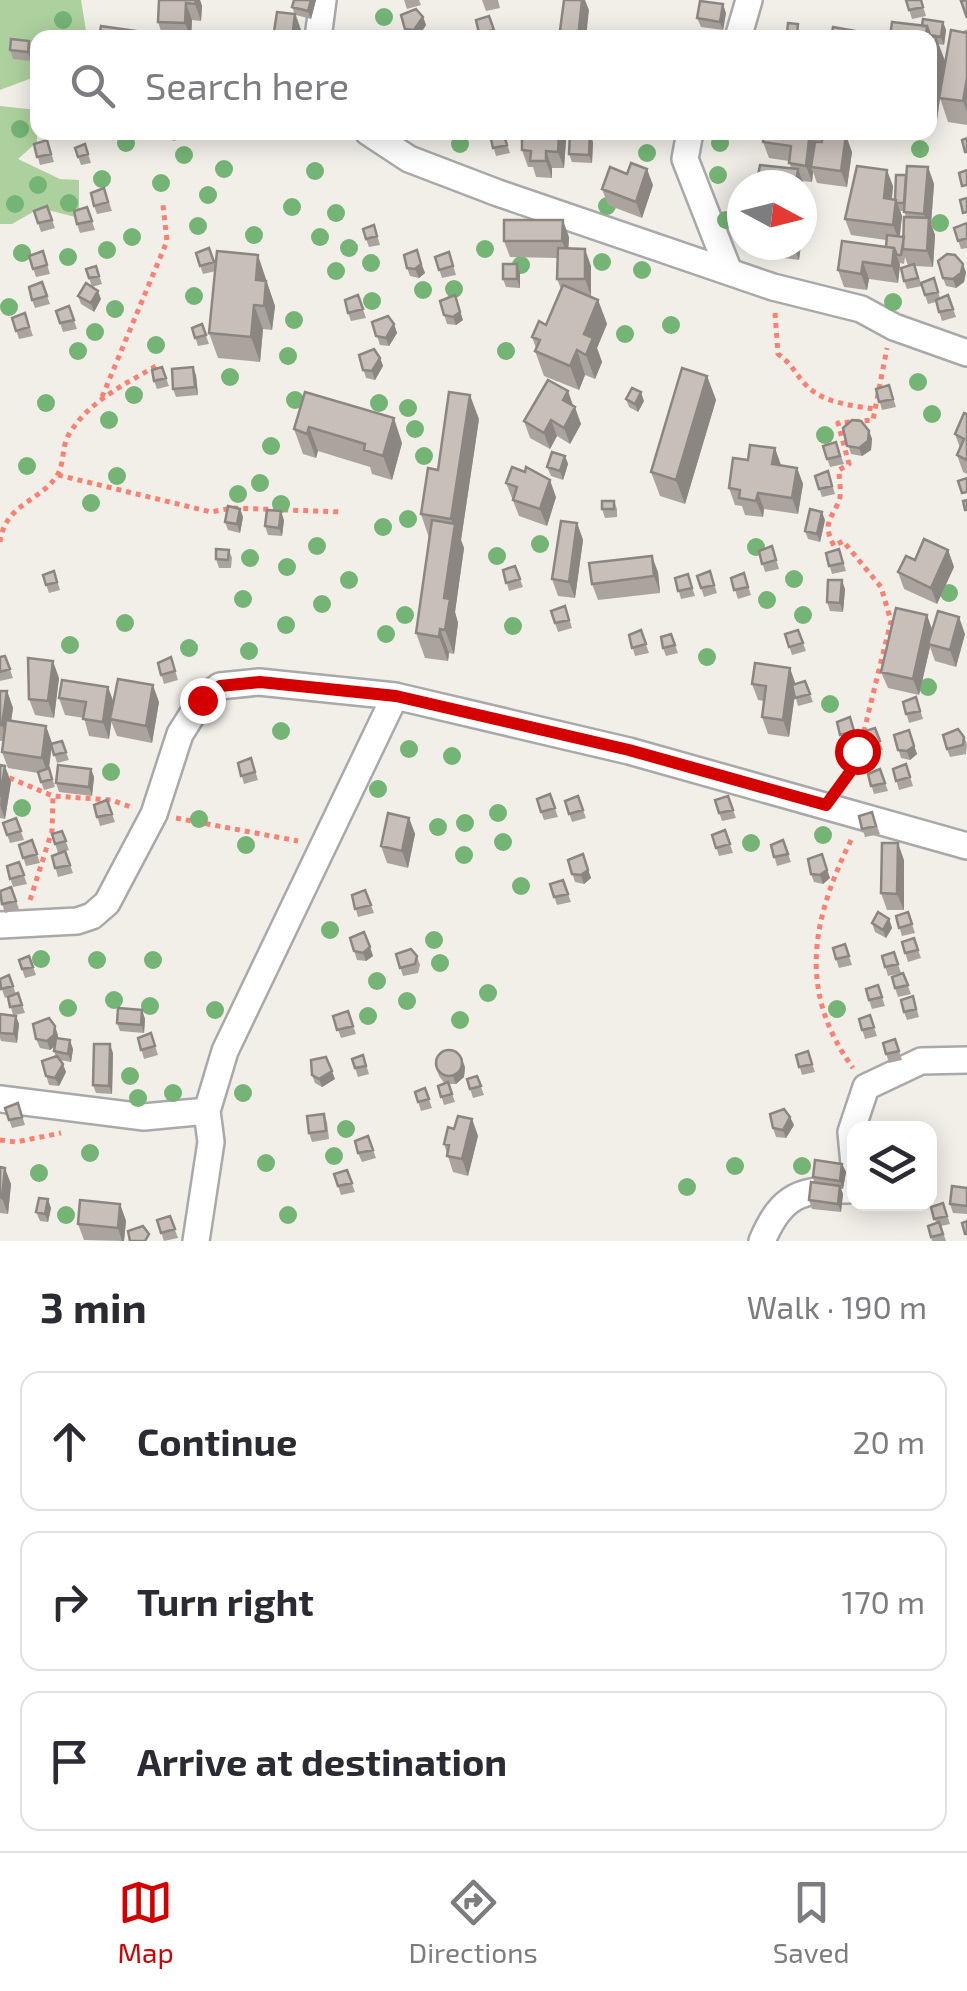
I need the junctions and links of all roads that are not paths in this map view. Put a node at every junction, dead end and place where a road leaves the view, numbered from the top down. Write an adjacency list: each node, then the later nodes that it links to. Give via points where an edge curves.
1 (324, 0): 3 (street)
2 (749, 0): 4 (street)
3 (319, 30)
4 (740, 30)
5 (382, 140): 7 (street, via 426,166)
6 (689, 140): 7 (street, via 685,160)
7 (728, 269): 8 (street)
8 (967, 352)
9 (396, 696): 10 (street, via 629,750); 11 (street, via 260,682 220,686 180,734 154,814 107,903 77,921); 14 (street, via 254,986)
10 (967, 846)
11 (11, 925)
12 (967, 1060): 15 (street, via 921,1061 866,1087)
13 (0, 1099): 14 (street, via 144,1117)
14 (207, 1111): 17 (street, via 211,1142)
15 (854, 1121)
16 (847, 1190): 18 (street, via 808,1189 784,1204)
17 (196, 1241)
18 (762, 1241)

